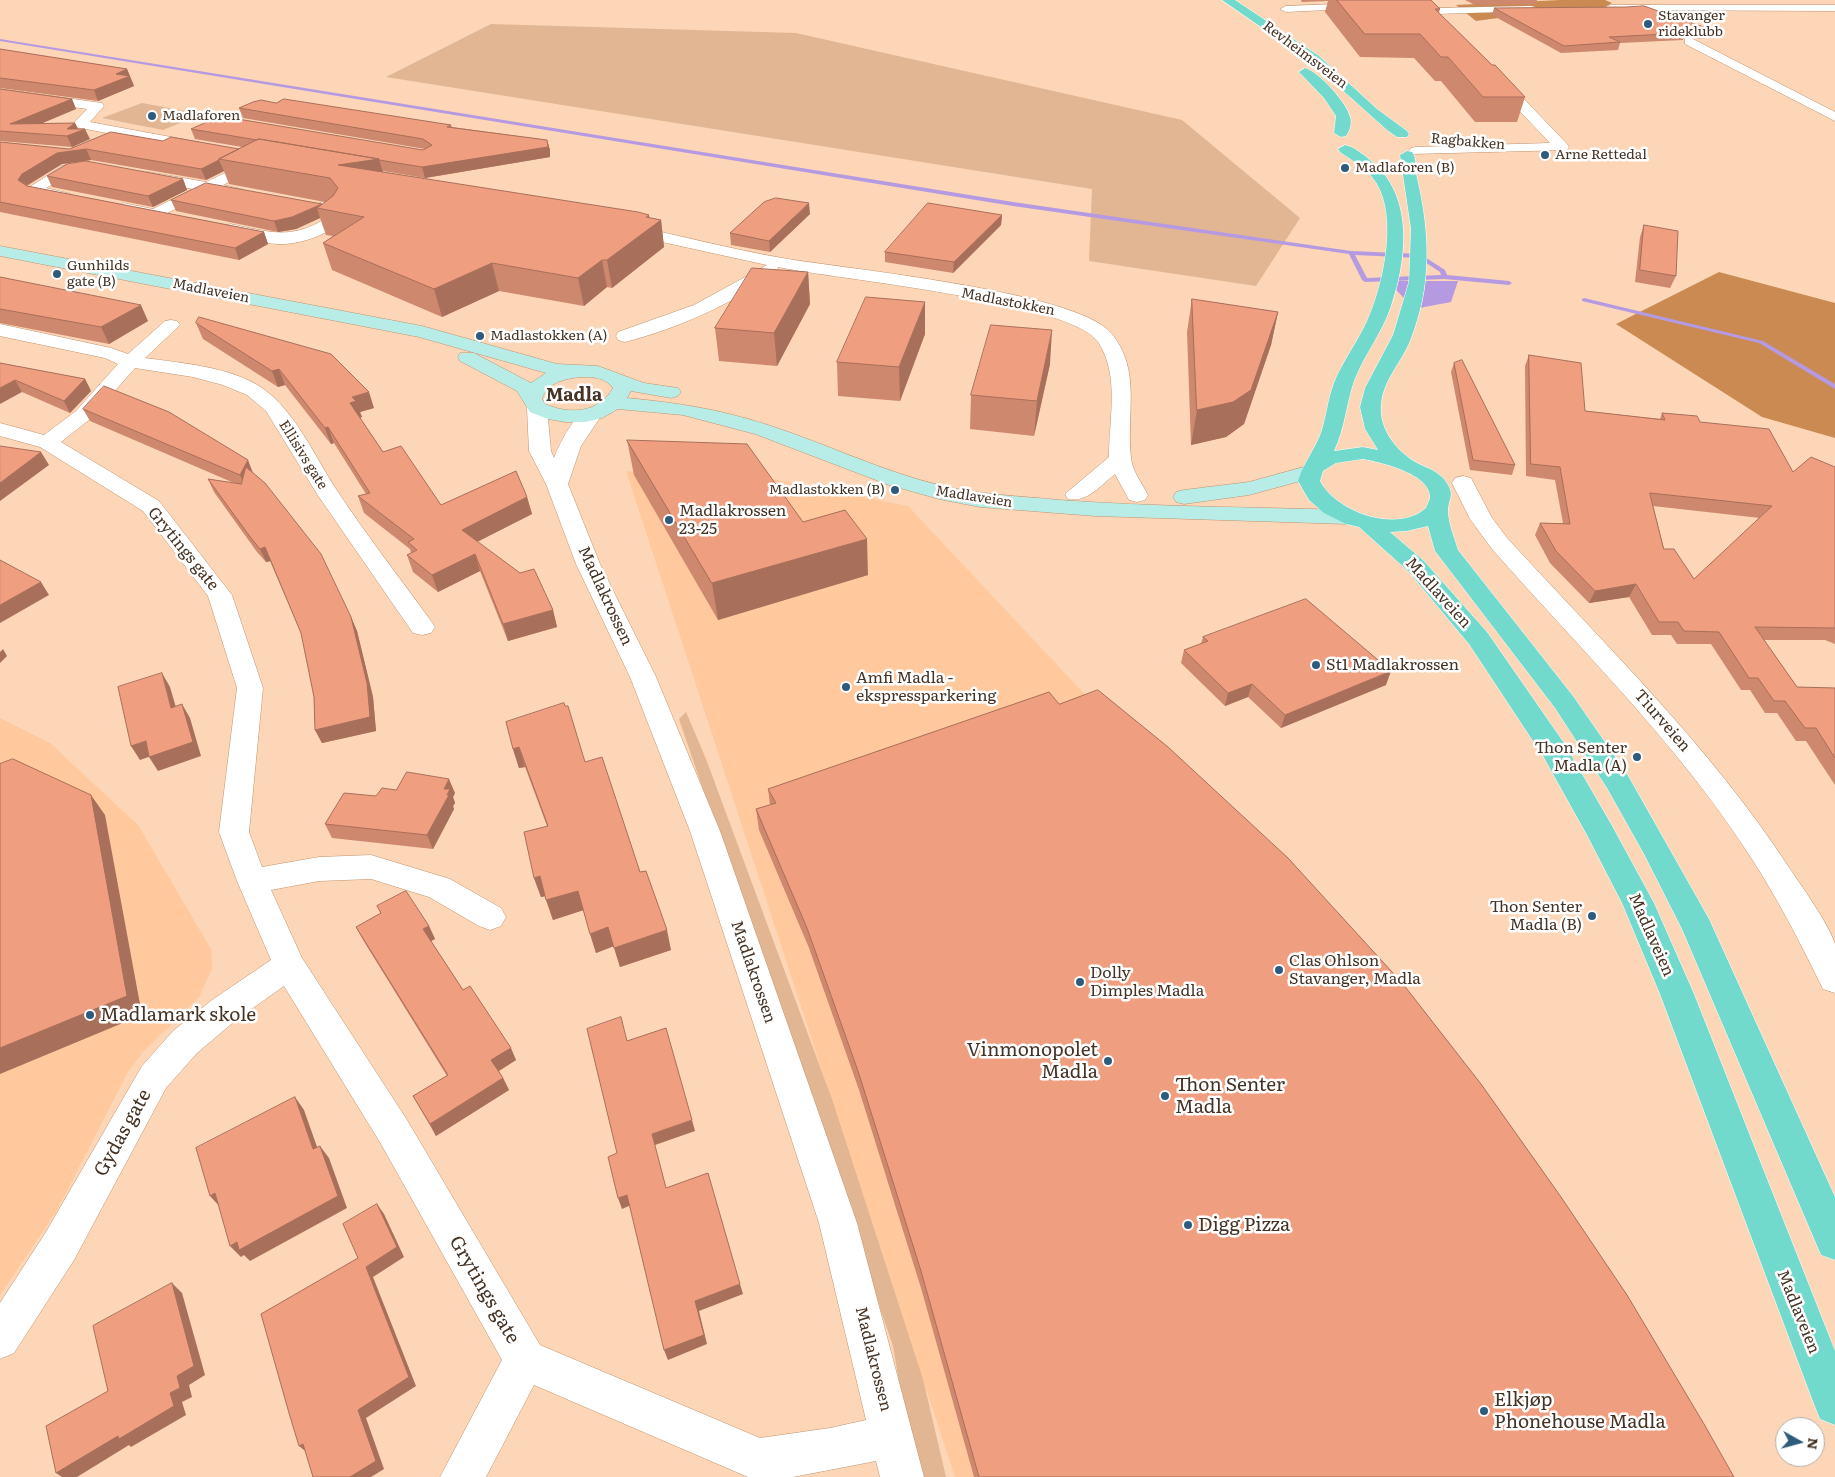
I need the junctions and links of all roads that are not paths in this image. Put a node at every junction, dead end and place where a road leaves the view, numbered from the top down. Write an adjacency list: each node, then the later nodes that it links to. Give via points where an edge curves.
1 (1424, 0): 8 (street)
2 (1222, 3): 9 (main road, Revheimsveien); 18 (main road, Revheimsveien, via 1311,56 1351,90 1376,117)
3 (1375, 5): 7 (street)
4 (1546, 8): 8 (street)
5 (1594, 8): 6 (street)
6 (1835, 8)
7 (1286, 9)
8 (1435, 11): 10 (street)
9 (1233, 18)
10 (1447, 26)
11 (1689, 41): 15 (street)
12 (1294, 63): 17 (main road, Revheimsveien, via 1325,92 1343,115)
13 (1486, 67): 20 (street, Ragbakken, via 1562,147)
14 (0, 93): 16 (street, via 96,106 80,124)
15 (1835, 117)
16 (121, 133): 19 (street); 22 (street)
17 (1341, 133): 18 (main road, via 1363,129); 21 (main road, Revheimsveien, via 1336,139)
18 (1402, 134): 20 (street, Ragbakken, via 1466,144); 25 (main road, Revheimsveien, via 1418,144)
19 (97, 144)
20 (1533, 147): 25 (street, Ragbakken)
21 (1345, 149): 27 (main road); 55 (main road, via 1367,164 1386,186 1393,216 1392,254 1386,294 1378,318 1345,379 1329,442)
22 (217, 150)
23 (82, 151): 24 (street)
24 (65, 154)
25 (1406, 154): 54 (main road, via 1407,175 1418,219 1420,262 1416,290 1399,343 1372,398 1371,417 1388,449)
26 (246, 155): 30 (street, via 270,159)
27 (1380, 157)
28 (100, 168): 32 (street, via 67,169 33,190)
29 (135, 174): 30 (street)
30 (208, 188): 31 (street); 35 (street)
31 (254, 196)
32 (84, 200)
33 (304, 204): 37 (street, via 332,209 337,216 308,234 290,238)
34 (110, 206): 35 (street)
35 (155, 214): 36 (street)
36 (181, 219)
37 (216, 226)
38 (612, 227): 40 (street, Madlastokken)
39 (0, 250): 43 (main road, Madlaveien)
40 (780, 263): 44 (street, via 746,287); 53 (street, Madlastokken, via 998,298 1054,310 1085,321 1103,334 1116,355 1123,379)
41 (171, 325): 45 (street)
42 (0, 330): 45 (street, via 111,354)
43 (422, 332): 46 (main road, Madlaveien, via 556,370); 49 (main road, Madlaveien, via 524,387)
44 (625, 336)
45 (130, 362): 52 (street, via 83,415); 62 (street, Ellisivs gate, via 195,371 230,381 254,391 274,407 328,494)
46 (580, 371): 47 (main road, Madlaveien, via 602,372); 49 (main road, via 547,380 533,392)
47 (614, 377): 48 (main road, via 623,388); 58 (main road, Madlaveien, via 640,388 698,396 772,415 920,470 1016,490)
48 (614, 403): 50 (main road); 61 (main road, Madlaveien, via 683,409 718,417 897,480 980,500 1095,509)
49 (534, 404): 50 (main road, via 561,416); 57 (street, Madlakrossen, via 540,450)
50 (593, 413): 57 (street, via 566,451)
51 (0, 428): 52 (street, Grytings gate)
52 (47, 443): 63 (street, Grytings gate, via 151,506 220,595 250,688 234,832)
53 (1120, 459): 58 (street); 59 (street, Madlastokken)
54 (1400, 461): 55 (main road, via 1382,456 1346,454); 60 (main road, Madlaveien, via 1430,478 1438,488 1441,499)
55 (1315, 467): 59 (main road, Madlaveien, via 1269,485 1233,493 1186,497); 61 (main road, via 1309,480 1319,500)
56 (1462, 483): 66 (street, Tiurveien, via 1481,519 1500,544 1667,725 1722,793 1762,848 1807,923)
57 (556, 484): 71 (street, Madlakrossen, via 588,564 643,677 704,831 838,1223)
58 (1076, 494): 59 (main road, Madlaveien)
59 (1137, 495)
60 (1437, 509): 61 (main road, via 1429,516 1410,523 1385,525); 67 (main road, Madlaveien, via 1447,551 1564,702 1658,850 1698,928)
61 (1357, 520): 70 (main road, Madlaveien, via 1416,566 1478,638 1554,750 1601,832 1638,903 1677,994)
62 (422, 627)
63 (252, 881): 64 (street, via 319,869 371,867 439,888); 65 (street, Grytings gate)
64 (490, 917)
65 (289, 965): 68 (street, Gydas gate, via 192,1036 154,1077 60,1246); 69 (street, Grytings gate, via 394,1132)
66 (1835, 979)
67 (1835, 1241)
68 (0, 1339)
69 (525, 1360): 71 (street, Grytings gate, via 760,1460 830,1450); 72 (street)
70 (1835, 1404)
71 (892, 1436): 73 (street, Madlakrossen)
72 (462, 1477)
73 (902, 1477)

